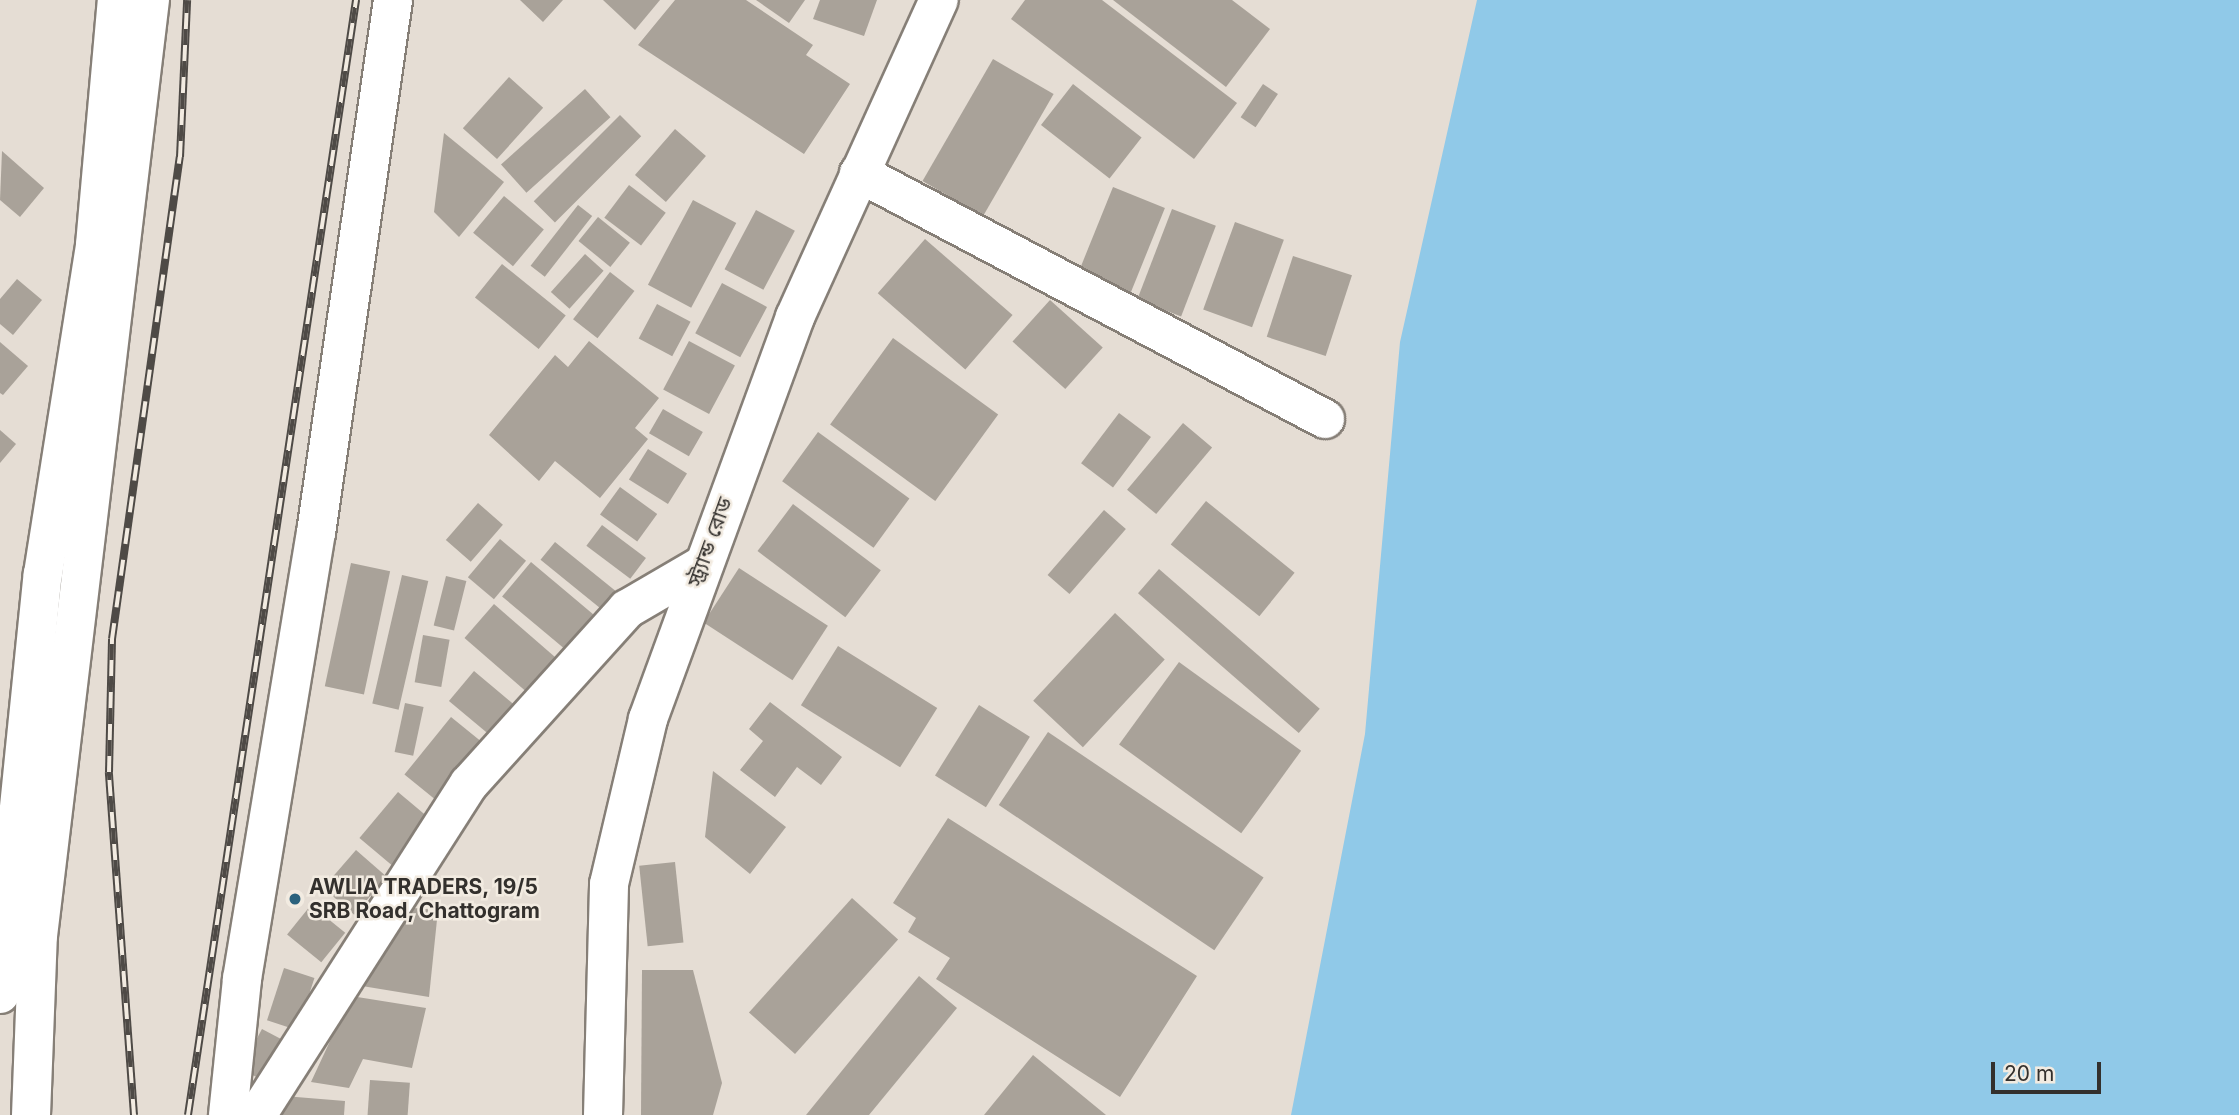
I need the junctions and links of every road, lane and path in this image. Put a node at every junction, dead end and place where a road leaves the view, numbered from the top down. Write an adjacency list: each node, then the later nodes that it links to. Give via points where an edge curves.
1 (117, 0): 8 (main road, via 95,245 43,574)
2 (150, 0): 9 (main road, via 39,922)
3 (393, 0): 10 (main road, via 316,533 242,979)
4 (939, 0): 5 (main road, স্ট্র্যান্ড রোড)
5 (859, 173): 6 (main road); 7 (main road, স্ট্র্যান্ড রোড, via 795,317)
6 (1325, 419)
7 (701, 566): 11 (main road, via 628,609 469,784); 12 (main road, স্ট্র্যান্ড রোড, via 648,719 609,884)
8 (0, 994)
9 (31, 1115)
10 (229, 1115)
11 (257, 1115)
12 (603, 1115)

